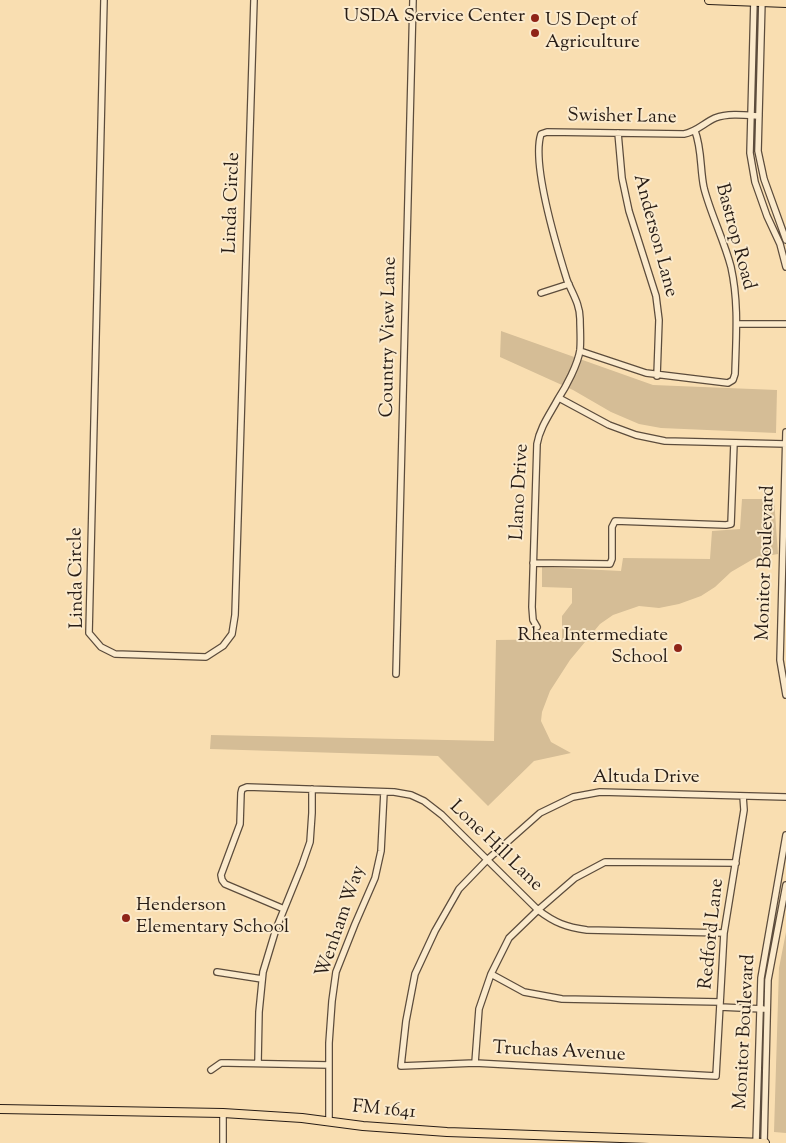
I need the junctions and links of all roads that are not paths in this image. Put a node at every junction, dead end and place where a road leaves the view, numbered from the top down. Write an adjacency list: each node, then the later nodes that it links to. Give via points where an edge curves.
1 (104, 0): 2 (street, Linda Circle, via 89,633 101,646 115,654 206,657 223,646 232,634 235,615)
2 (254, 0)
3 (413, 0): 27 (street, Country View Lane)
4 (709, 0): 5 (main road)
5 (754, 1): 6 (main road); 8 (street)
6 (762, 1): 7 (main road); 9 (street)
7 (786, 3)
8 (749, 115): 9 (street, Swisher Lane); 10 (street, Swisher Lane, via 721,116); 14 (street, via 755,182)
9 (759, 116): 13 (street, via 758,151 764,179)
10 (695, 131): 11 (street, Swisher Lane, via 675,135); 17 (street, Bastrop Road, via 704,188 733,279)
11 (618, 133): 12 (street, Swisher Lane); 20 (street, Anderson Lane, via 629,211 656,296 659,320)
12 (541, 134): 15 (street, Llano Drive, via 538,141 542,184)
13 (786, 240)
14 (786, 267)
15 (569, 284): 16 (street); 19 (street, Llano Drive, via 579,308)
16 (541, 293)
17 (737, 324): 18 (street); 20 (street, Bastrop Road, via 733,380)
18 (786, 324)
19 (580, 351): 20 (street); 21 (street, Llano Drive)
20 (657, 376)
21 (559, 398): 23 (street, via 609,425 636,435 665,441); 25 (street, Llano Drive, via 539,432 537,444)
22 (786, 432): 24 (street, Monitor Boulevard)
23 (734, 443): 24 (street); 25 (street, via 731,524 614,520 610,564)
24 (786, 444): 28 (street, Monitor Boulevard, via 780,660)
25 (533, 563): 26 (street, Llano Drive, via 532,607)
26 (537, 626)
27 (396, 674)
28 (786, 695)
29 (312, 789): 30 (street, Lone Hill Lane); 37 (street, via 310,842); 37 (street, Lone Hill Lane, via 242,789 240,824 221,875 225,884)
30 (384, 792): 34 (street, Lone Hill Lane, via 411,795 424,801); 48 (street, Wenham Way, via 381,851 375,878 336,972)
31 (744, 796): 32 (street, Altuda Drive); 34 (street, Altuda Drive, via 611,791 582,794 540,813); 35 (street, Redford Lane)
32 (786, 796)
33 (786, 835): 44 (street, Monitor Boulevard, via 761,978)
34 (486, 860): 38 (street, Lone Hill Lane); 49 (street, Altuda Drive, via 459,889 415,974)
35 (736, 863): 38 (street, via 604,862 575,878); 39 (street, Redford Lane)
36 (786, 885): 45 (street, Monitor Boulevard, via 768,980)
37 (284, 908): 42 (street)
38 (538, 910): 39 (street, Lone Hill Lane, via 564,926 587,930); 41 (street, via 510,938)
39 (724, 933): 43 (street, Redford Lane)
40 (217, 972): 42 (street)
41 (491, 974): 43 (street, via 524,992 562,999); 47 (street, via 479,1008)
42 (262, 979): 46 (street)
43 (720, 1004): 44 (street); 51 (street, Redford Lane)
44 (760, 1008): 45 (street); 58 (street, Monitor Boulevard)
45 (767, 1009): 59 (street, Monitor Boulevard)
46 (258, 1062): 48 (street); 50 (street, via 221,1063)
47 (475, 1064): 49 (street, Truchas Avenue); 51 (street, Truchas Avenue)
48 (329, 1065): 54 (street, Wenham Way)
49 (401, 1066)
50 (211, 1070)
51 (716, 1076)
52 (0, 1109): 53 (main road, FM 1641 / FM 1641)
53 (223, 1113): 54 (main road, FM 1641 / FM 1641); 57 (street)
54 (329, 1122): 55 (main road, FM 1641 / FM 1641)
55 (572, 1139): 56 (main road, FM 1641 / FM 1641)
56 (678, 1141): 58 (main road, FM 1641 / FM 1641)
57 (223, 1143)
58 (756, 1143): 59 (main road, FM 1641 / FM 1641)
59 (764, 1143)

